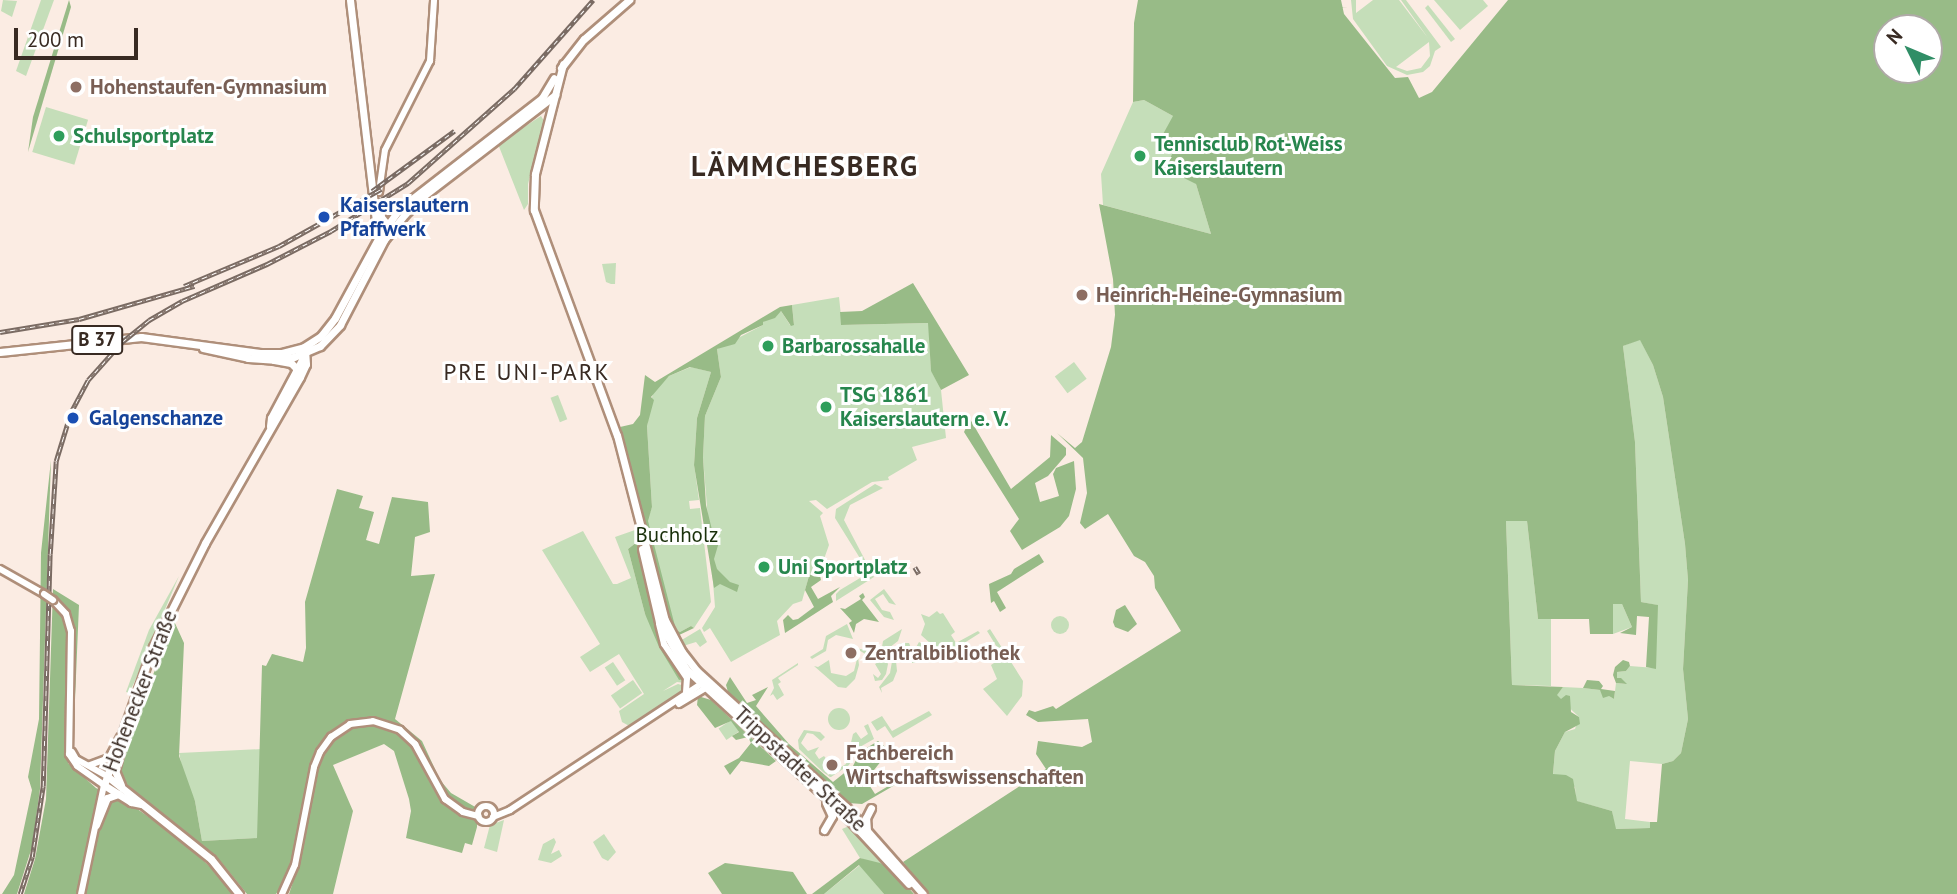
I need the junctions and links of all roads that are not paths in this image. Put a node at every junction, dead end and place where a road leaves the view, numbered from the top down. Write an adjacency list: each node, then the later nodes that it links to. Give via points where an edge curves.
1 (350, 0): 11 (main road)
2 (434, 0): 10 (street, via 430,61)
3 (629, 0): 4 (main road, Trippstadter Straße / B 37)
4 (577, 47): 5 (main road, Trippstadter Straße / B 37); 6 (main road, Trippstadter Straße / B 37)
5 (563, 64): 6 (main road, B 37); 7 (main road, B 37)
6 (554, 96): 7 (main road); 8 (main road, Trippstadter Straße); 9 (main road, B 37)
7 (542, 98): 13 (main road, B 37)
8 (550, 120): 9 (main road, via 541,112); 22 (main road, Trippstadter Straße, via 535,174 534,210 617,435)
9 (517, 124): 15 (main road, B 37)
10 (384, 149): 11 (street); 12 (street)
11 (371, 155): 12 (main road); 15 (main road, via 376,220)
12 (379, 192): 14 (main road)
13 (410, 198): 14 (main road, via 389,213); 15 (main road, B 37)
14 (380, 207): 15 (main road)
15 (387, 230): 16 (main road, B 37)
16 (317, 344): 18 (main road, B 37); 21 (main road, Hohenecker Straße)
17 (194, 345): 18 (main road, B 37, via 272,353); 19 (main road, B 37, via 141,337); 20 (main road, B 37)
18 (305, 350): 20 (main road, B 37); 21 (main road, Hohenecker Straße, via 306,364)
19 (0, 352)
20 (274, 360): 21 (main road, via 290,363)
21 (298, 375): 28 (main road, Hohenecker Straße, via 164,622)
22 (639, 524): 24 (main road, Trippstadter Straße); 25 (main road, Trippstadter Straße, via 665,620)
23 (0, 569): 29 (street, bridge, via 53,600 66,614 71,631)
24 (659, 622): 25 (main road, Trippstadter Straße, via 674,652); 26 (street, via 664,644 687,678)
25 (705, 685): 26 (street); 27 (street); 32 (main road, Trippstadter Straße); 39 (main road, Trippstadter Straße, via 838,799)
26 (683, 696): 27 (street)
27 (669, 707): 35 (street, via 512,806)
28 (121, 736): 30 (street, via 109,758); 31 (main road, Hohenecker Straße); 33 (main road, via 115,771)
29 (68, 744): 30 (street); 31 (street, via 72,760)
30 (84, 764): 31 (street)
31 (106, 780): 33 (main road); 37 (street, Hohenecker Straße)
32 (816, 789): 38 (main road, via 831,811); 43 (main road, Trippstadter Straße)
33 (122, 792): 37 (main road, via 107,798); 40 (main road, via 211,859)
34 (871, 808): 39 (main road)
35 (493, 813): 36 (street, via 484,806); 36 (street, via 485,822)
36 (478, 814): 42 (street, via 459,809 446,799 415,744 400,730 373,721 350,724 320,752 295,865)
37 (96, 825): 41 (street, Hohenecker Straße)
38 (824, 830)
39 (867, 832): 43 (main road, Trippstadter Straße)
40 (239, 893)
41 (81, 894)
42 (282, 894)
43 (921, 894)

